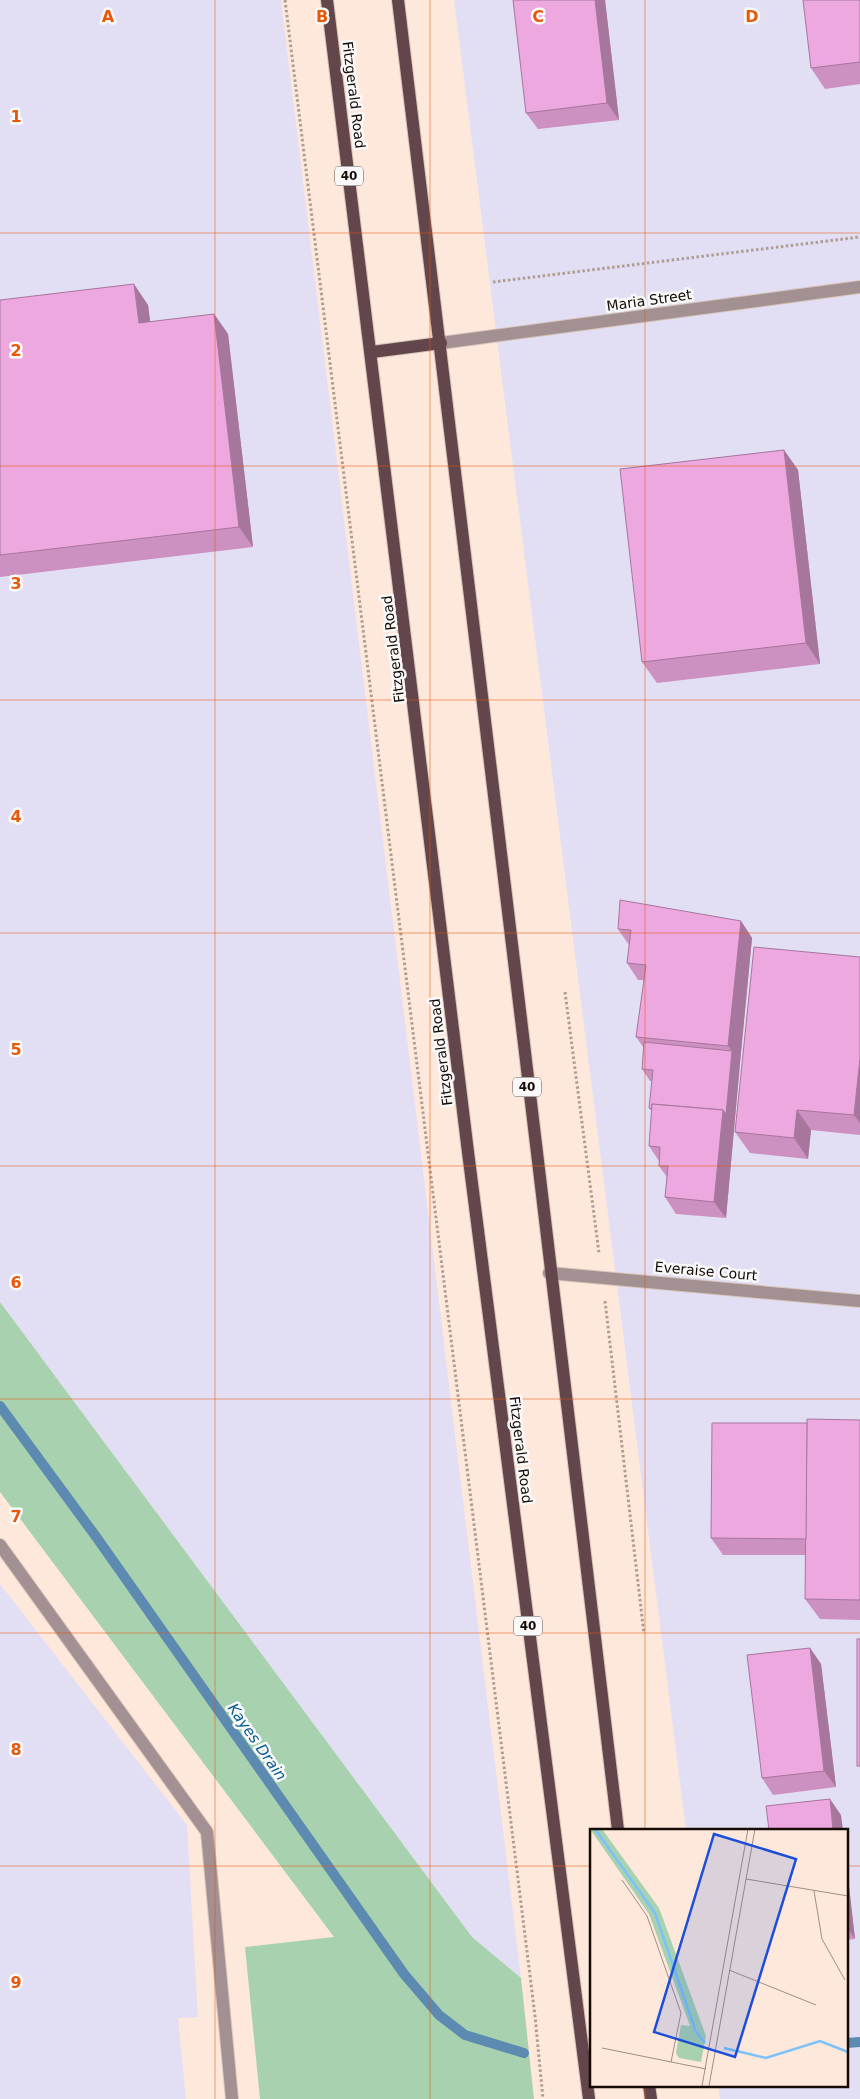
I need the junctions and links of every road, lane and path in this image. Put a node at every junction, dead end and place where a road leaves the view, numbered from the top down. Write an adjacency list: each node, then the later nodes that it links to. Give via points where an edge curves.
1 (285, 0): 18 (path)
2 (327, 0): 8 (main road, Fitzgerald Road / 40)
3 (398, 0): 7 (main road, 40)
4 (860, 237): 5 (path)
5 (494, 282)
6 (860, 288): 7 (street, Maria Street)
7 (441, 343): 8 (main road); 10 (main road, 40)
8 (372, 352): 19 (main road, Fitzgerald Road / 40, via 468,1152)
9 (566, 992): 11 (path)
10 (549, 1273): 11 (street, Everaise Court); 15 (main road, 40)
11 (602, 1276): 12 (street, Everaise Court); 14 (path)
12 (860, 1301)
13 (0, 1545): 17 (street, via 206,1832)
14 (644, 1634)
15 (618, 1829)
16 (649, 2086): 20 (main road)
17 (232, 2099)
18 (543, 2099)
19 (589, 2099)
20 (651, 2099)

